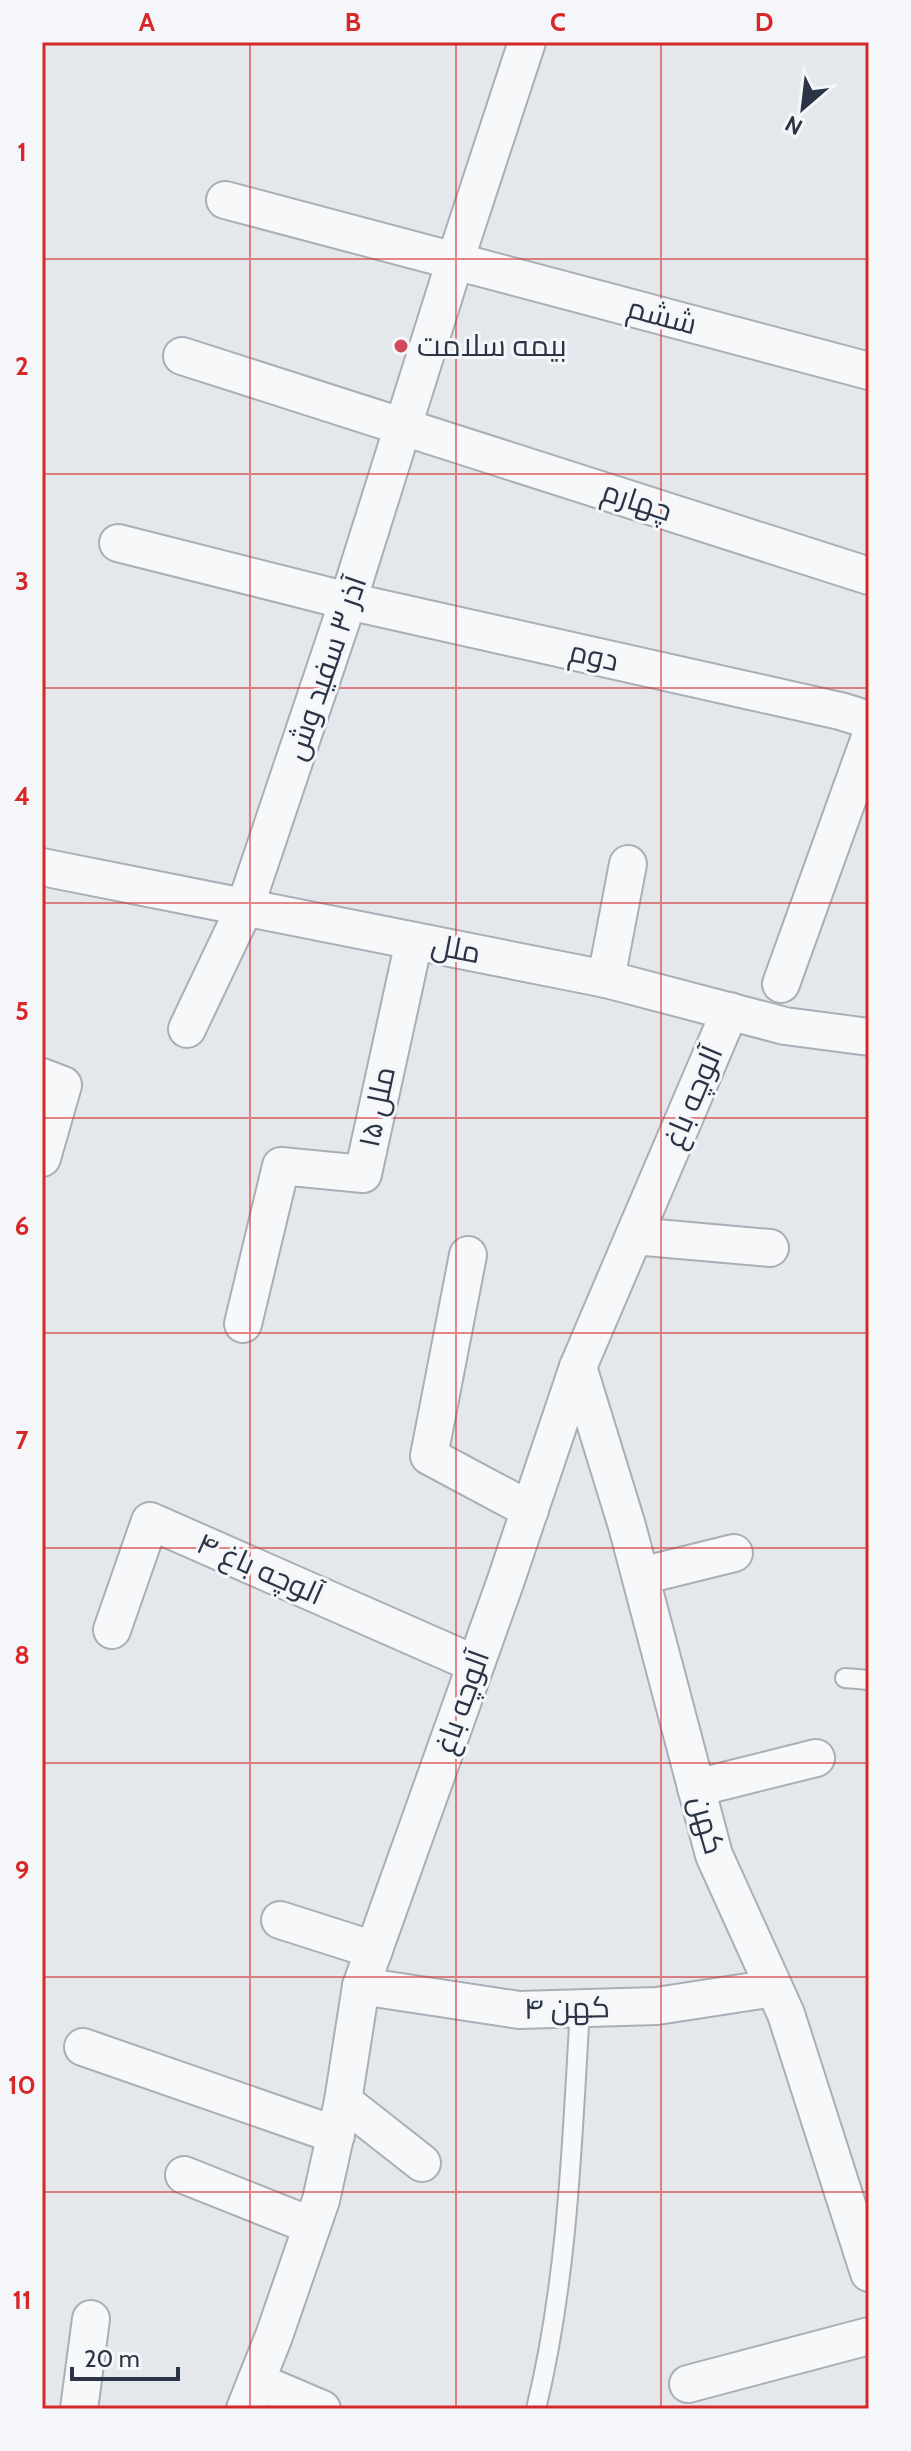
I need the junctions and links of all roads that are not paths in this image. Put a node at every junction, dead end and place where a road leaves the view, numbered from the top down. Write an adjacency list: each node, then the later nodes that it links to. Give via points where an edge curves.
1 (527, 42): 3 (street, آذر ۳ سفید وش)
2 (225, 200): 3 (street, ششم)
3 (455, 261): 5 (street, ششم); 6 (street, آذر ۳ سفید وش)
4 (182, 356): 6 (street, چهارم)
5 (869, 371)
6 (404, 427): 8 (street, چهارم); 9 (street, آذر ۳ سفید وش)
7 (118, 543): 9 (street, دوم)
8 (869, 576)
9 (348, 601): 10 (street, دوم); 14 (street, آذر ۳ سفید وش)
10 (855, 718)
11 (869, 740): 17 (street)
12 (628, 864): 16 (street)
13 (42, 867): 14 (street, ملل)
14 (245, 907): 15 (street, ملل); 19 (street, آذر ۳ سفید وش)
15 (414, 941): 16 (street, ملل); 26 (street, ملل ۱۵, via 363,1174 281,1166)
16 (606, 979): 18 (street, ملل)
17 (781, 984)
18 (730, 1011): 20 (street, ملل, via 785,1026); 23 (street, آلوچه باغ)
19 (187, 1029)
20 (869, 1037)
21 (42, 1077): 22 (street, via 63,1085)
22 (42, 1158)
23 (634, 1236): 24 (street); 27 (street, آلوچه باغ)
24 (770, 1248)
25 (468, 1255): 28 (street, via 429,1456)
26 (243, 1324)
27 (578, 1367): 28 (street, آلوچه باغ); 30 (street, کهن)
28 (530, 1510): 32 (street, آلوچه باغ)
29 (734, 1553): 30 (street)
30 (641, 1576): 36 (street, کهن)
31 (112, 1630): 32 (street, ۴ آلوچه باغ, via 150,1521)
32 (475, 1664): 38 (street, آلوچه باغ)
33 (845, 1678): 34 (lane)
34 (869, 1680)
35 (816, 1758): 36 (street)
36 (696, 1788): 40 (street, کهن, via 714,1855)
37 (280, 1920): 38 (street)
38 (374, 1950): 39 (street, آلوچه باغ)
39 (361, 1986): 41 (street, ۴ کهن, via 519,2010); 43 (street, آلوچه باغ)
40 (774, 1988): 41 (street, ۴ کهن, via 657,2006); 46 (street, کهن)
41 (580, 2008): 55 (lane, via 566,2226)
42 (83, 2047): 43 (street)
43 (339, 2118): 44 (street); 47 (street, آلوچه باغ)
44 (422, 2163)
45 (184, 2175): 47 (street)
46 (857, 2188): 48 (street, کهن)
47 (312, 2226): 52 (street, آلوچه باغ)
48 (869, 2273)
49 (91, 2319): 53 (street)
50 (869, 2336): 51 (street)
51 (688, 2384)
52 (251, 2395): 54 (street)
53 (79, 2409)
54 (322, 2409)
55 (536, 2409)

